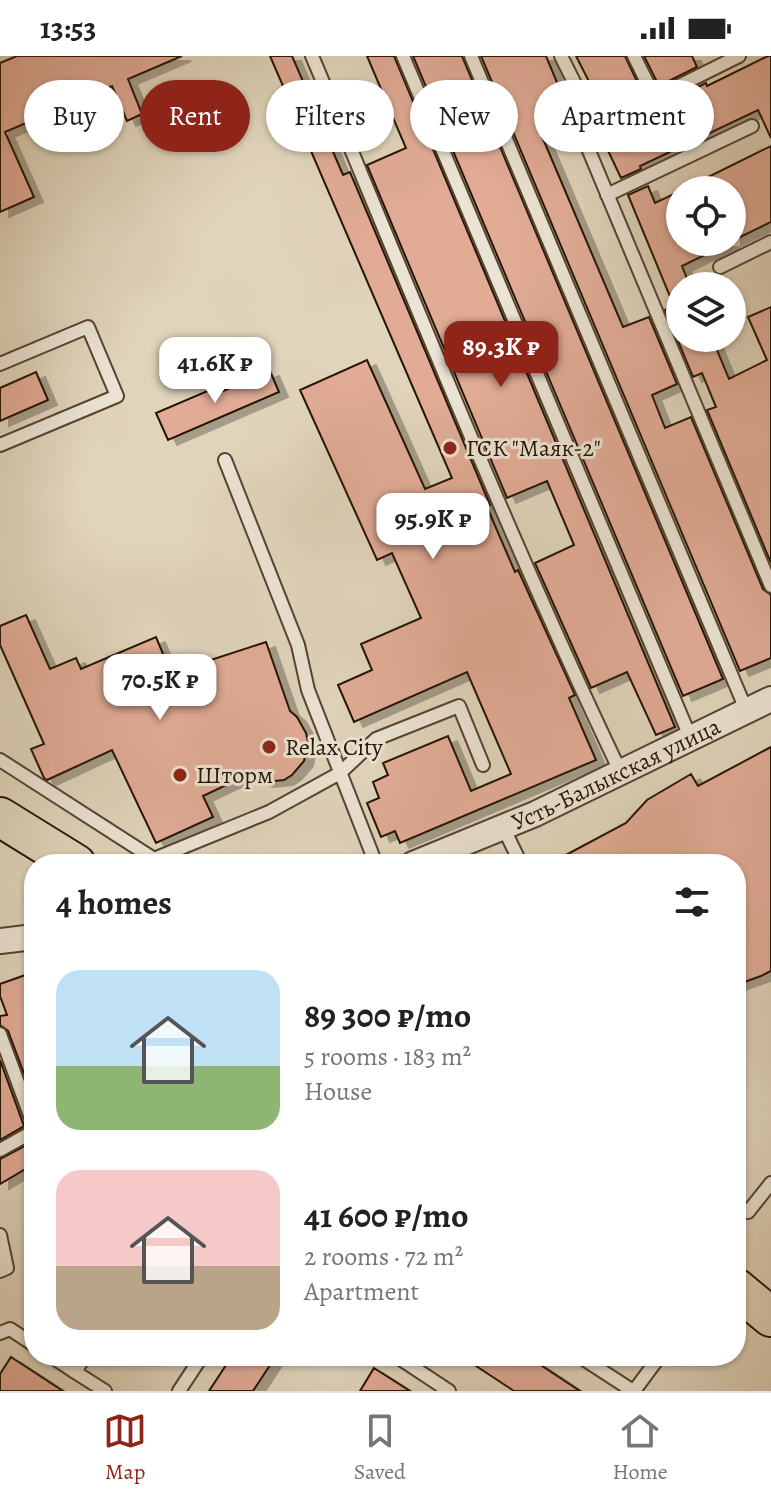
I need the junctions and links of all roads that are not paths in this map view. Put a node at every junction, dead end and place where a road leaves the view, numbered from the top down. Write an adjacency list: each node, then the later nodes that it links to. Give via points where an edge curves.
1 (312, 56): 27 (lane, via 583,694)
2 (403, 56): 23 (lane)
3 (471, 56): 22 (lane)
4 (561, 56): 9 (lane)
5 (634, 56): 10 (lane)
6 (704, 56): 8 (lane)
7 (739, 56): 8 (lane)
8 (711, 70): 11 (lane)
9 (573, 80)
10 (646, 80)
11 (691, 80)
12 (752, 126): 14 (lane)
13 (589, 152): 14 (lane)
14 (607, 195): 20 (lane)
15 (771, 242): 16 (lane)
16 (720, 267)
17 (0, 364): 18 (lane, via 88,327 117,396)
18 (0, 445)
19 (225, 460): 26 (lane, via 298,645 308,690)
20 (771, 586)
21 (771, 699): 22 (street, Усть-Балыкская улица)
22 (747, 712): 23 (street, Усть-Балыкская улица)
23 (691, 739): 27 (street, Усть-Балыкская улица)
24 (0, 760): 31 (lane)
25 (483, 765): 26 (lane, via 459,706 376,739)
26 (340, 773): 32 (lane, via 269,812); 33 (lane)
27 (622, 773): 29 (street, Усть-Балыкская улица)
28 (0, 817): 30 (main road)
29 (503, 827): 34 (street, Усть-Балыкская улица); 35 (lane)
30 (60, 854)
31 (146, 854)
32 (166, 854)
33 (372, 854)
34 (437, 854)
35 (516, 854)
36 (24, 938): 37 (street)
37 (0, 941)
38 (0, 1034): 39 (lane)
39 (24, 1100)
40 (24, 1134): 41 (lane)
41 (0, 1150)
42 (771, 1183): 43 (lane)
43 (746, 1211)
44 (0, 1235): 45 (lane, via 7,1268)
45 (0, 1271)
46 (746, 1296): 47 (main road)
47 (771, 1317)
48 (0, 1333): 49 (lane, via 10,1329)
49 (24, 1338)
50 (66, 1366): 56 (lane)
51 (79, 1366): 56 (lane)
52 (195, 1366): 58 (lane)
53 (411, 1366): 59 (lane)
54 (594, 1366): 60 (lane)
55 (652, 1366): 60 (lane)
56 (75, 1372): 57 (lane)
57 (105, 1391)
58 (179, 1391)
59 (448, 1391)
60 (633, 1391)

